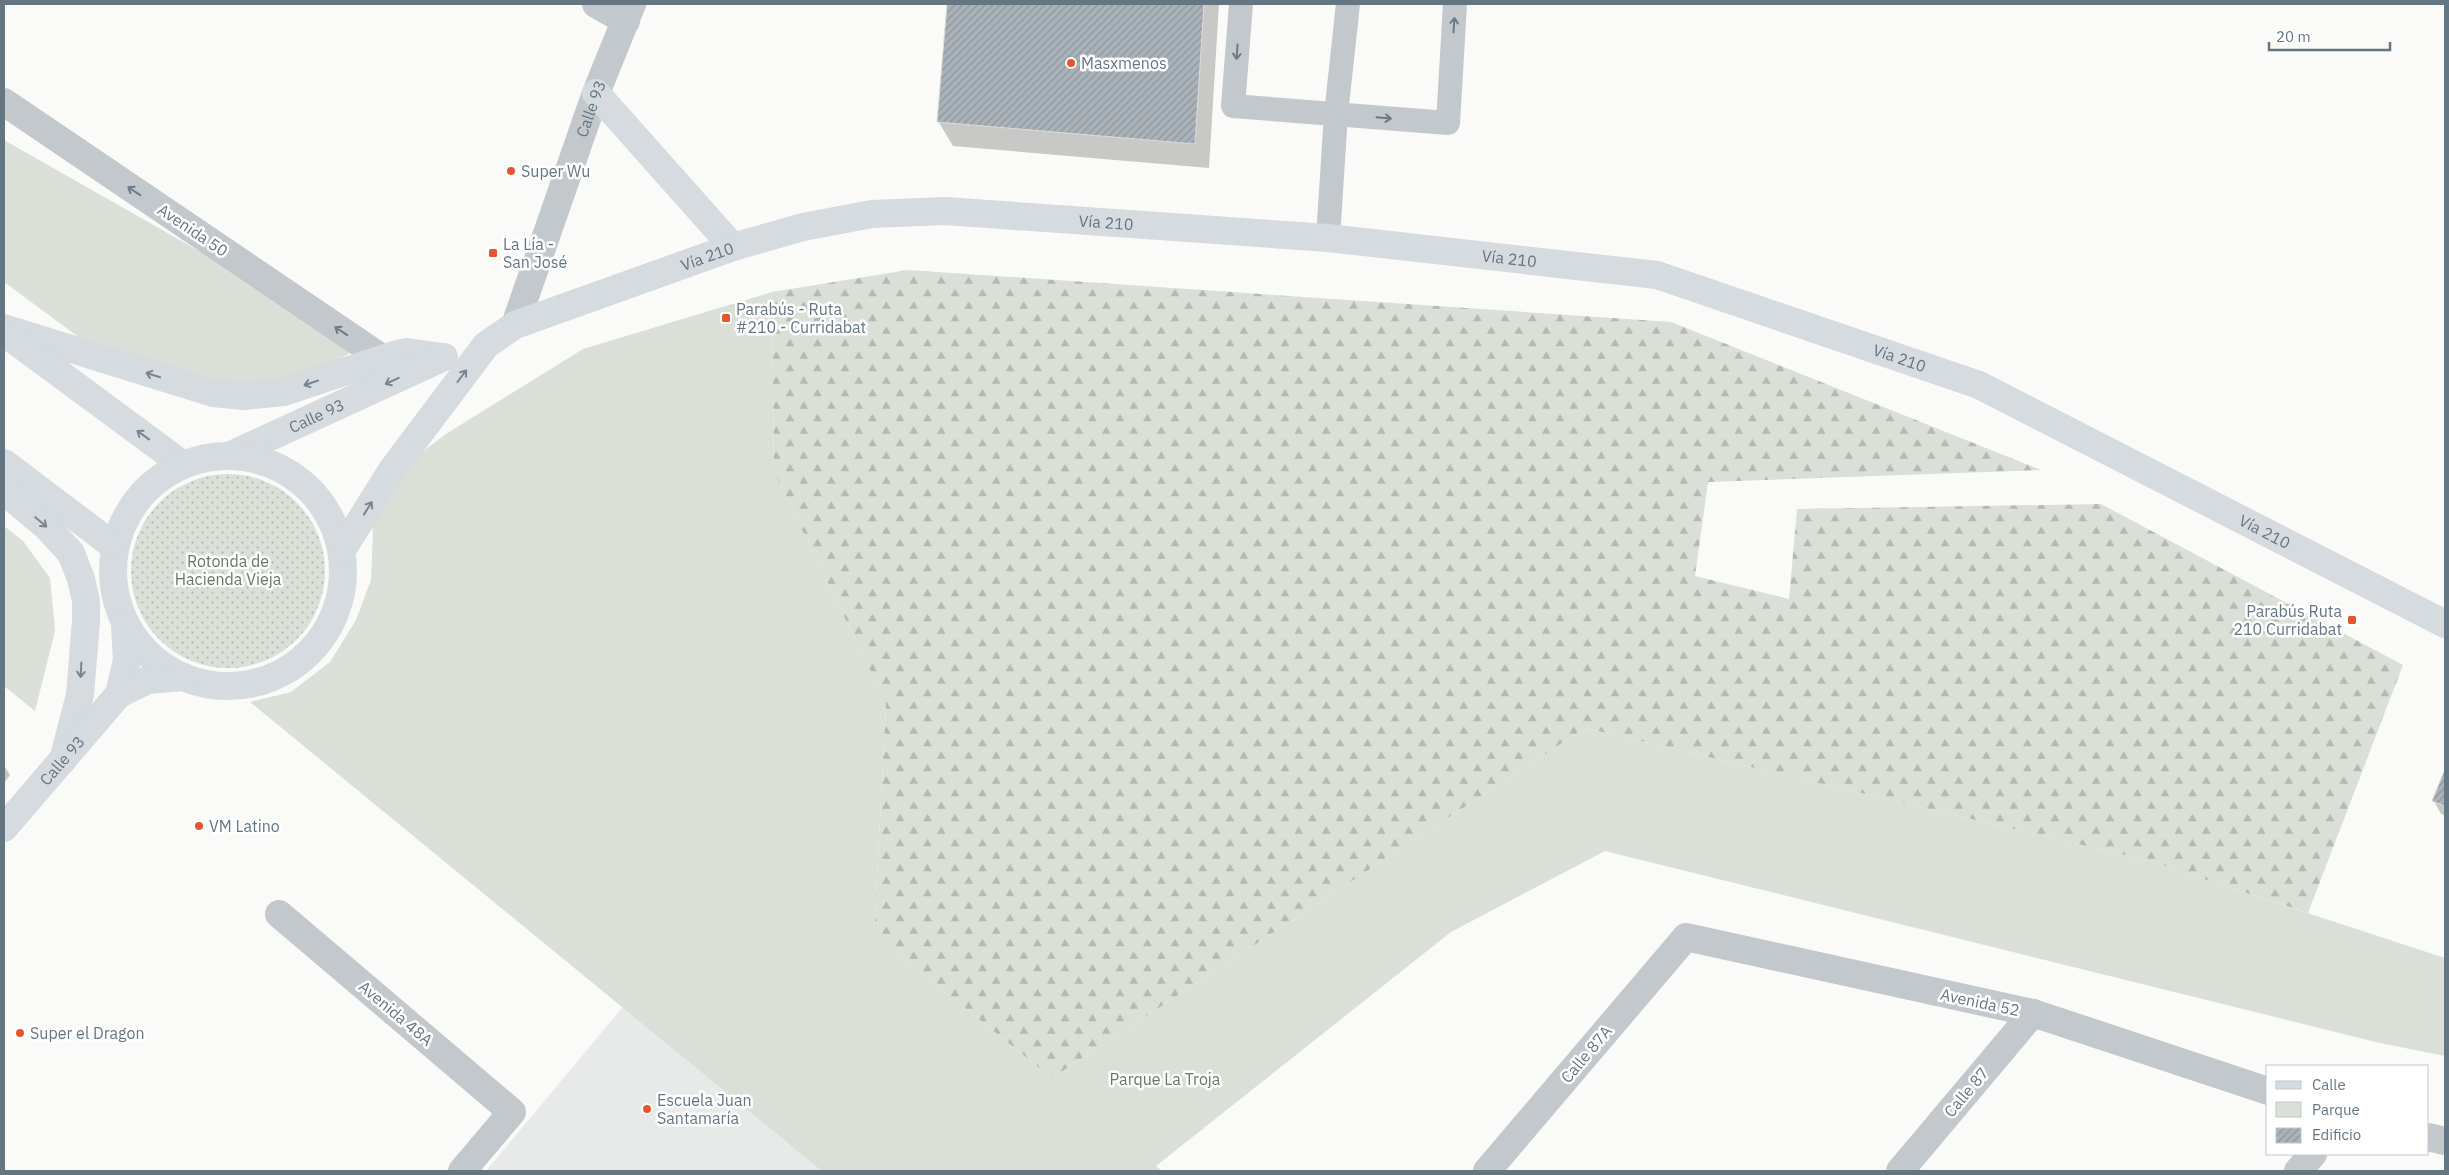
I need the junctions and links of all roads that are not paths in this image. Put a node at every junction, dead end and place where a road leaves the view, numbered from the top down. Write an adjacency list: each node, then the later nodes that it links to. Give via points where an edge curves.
1 (596, 4): 5 (street)
2 (1241, 4): 8 (lane, one-way to 8, via 1233,106)
3 (1348, 4): 8 (lane)
4 (1455, 4): 8 (lane, one-way to 4, via 1448,124)
5 (629, 12): 6 (street, Calle 93)
6 (596, 93): 10 (main road); 11 (street, Calle 93)
7 (4, 102): 16 (street, Avenida 50, one-way to 7)
8 (1336, 114): 9 (lane)
9 (1328, 238): 10 (main road, Vía 210, via 945,211 872,214 804,227); 24 (main road, Vía 210, via 1658,275 1979,385)
10 (733, 247): 11 (main road, Vía 210)
11 (515, 325): 14 (main road, Calle 93)
12 (4, 328): 16 (main road, one-way to 12, via 284,392 244,396 213,393)
13 (4, 332): 19 (main road, one-way to 13)
14 (486, 345): 15 (main road, Calle 93); 22 (main road, Calle 93, one-way to 14, via 392,470)
15 (442, 357): 16 (main road, via 407,352); 17 (main road, Calle 93, one-way to 17)
16 (382, 358)
17 (230, 456): 19 (main road, via 206,457); 22 (main road, via 269,463 303,483 328,513)
18 (4, 463): 21 (main road)
19 (182, 464): 21 (main road, via 151,483 128,512)
20 (4, 491): 27 (main road, one-way to 27, via 47,527 71,553 86,601 80,695)
21 (114, 546): 23 (main road, via 113,586)
22 (342, 550): 25 (main road, via 344,580 338,610 323,637 302,660 275,677 245,685 213,686)
23 (125, 624): 25 (main road, via 150,655); 26 (main road, Calle 93, via 127,660)
24 (2445, 624)
25 (183, 677): 26 (main road, Calle 93, via 148,680)
26 (119, 694): 27 (main road, Calle 93)
27 (63, 760): 28 (main road, Calle 93)
28 (4, 828)
29 (279, 914): 36 (street, Avenida 48A, via 512,1112)
30 (1686, 937): 31 (street, Avenida 52); 37 (street, Calle 87A)
31 (2033, 1013): 32 (street, Avenida 52); 38 (street, Calle 87)
32 (2266, 1090)
33 (2429, 1137): 34 (street)
34 (2445, 1141)
35 (2312, 1155): 39 (street)
36 (462, 1171)
37 (1487, 1171)
38 (1900, 1171)
39 (2298, 1171)

